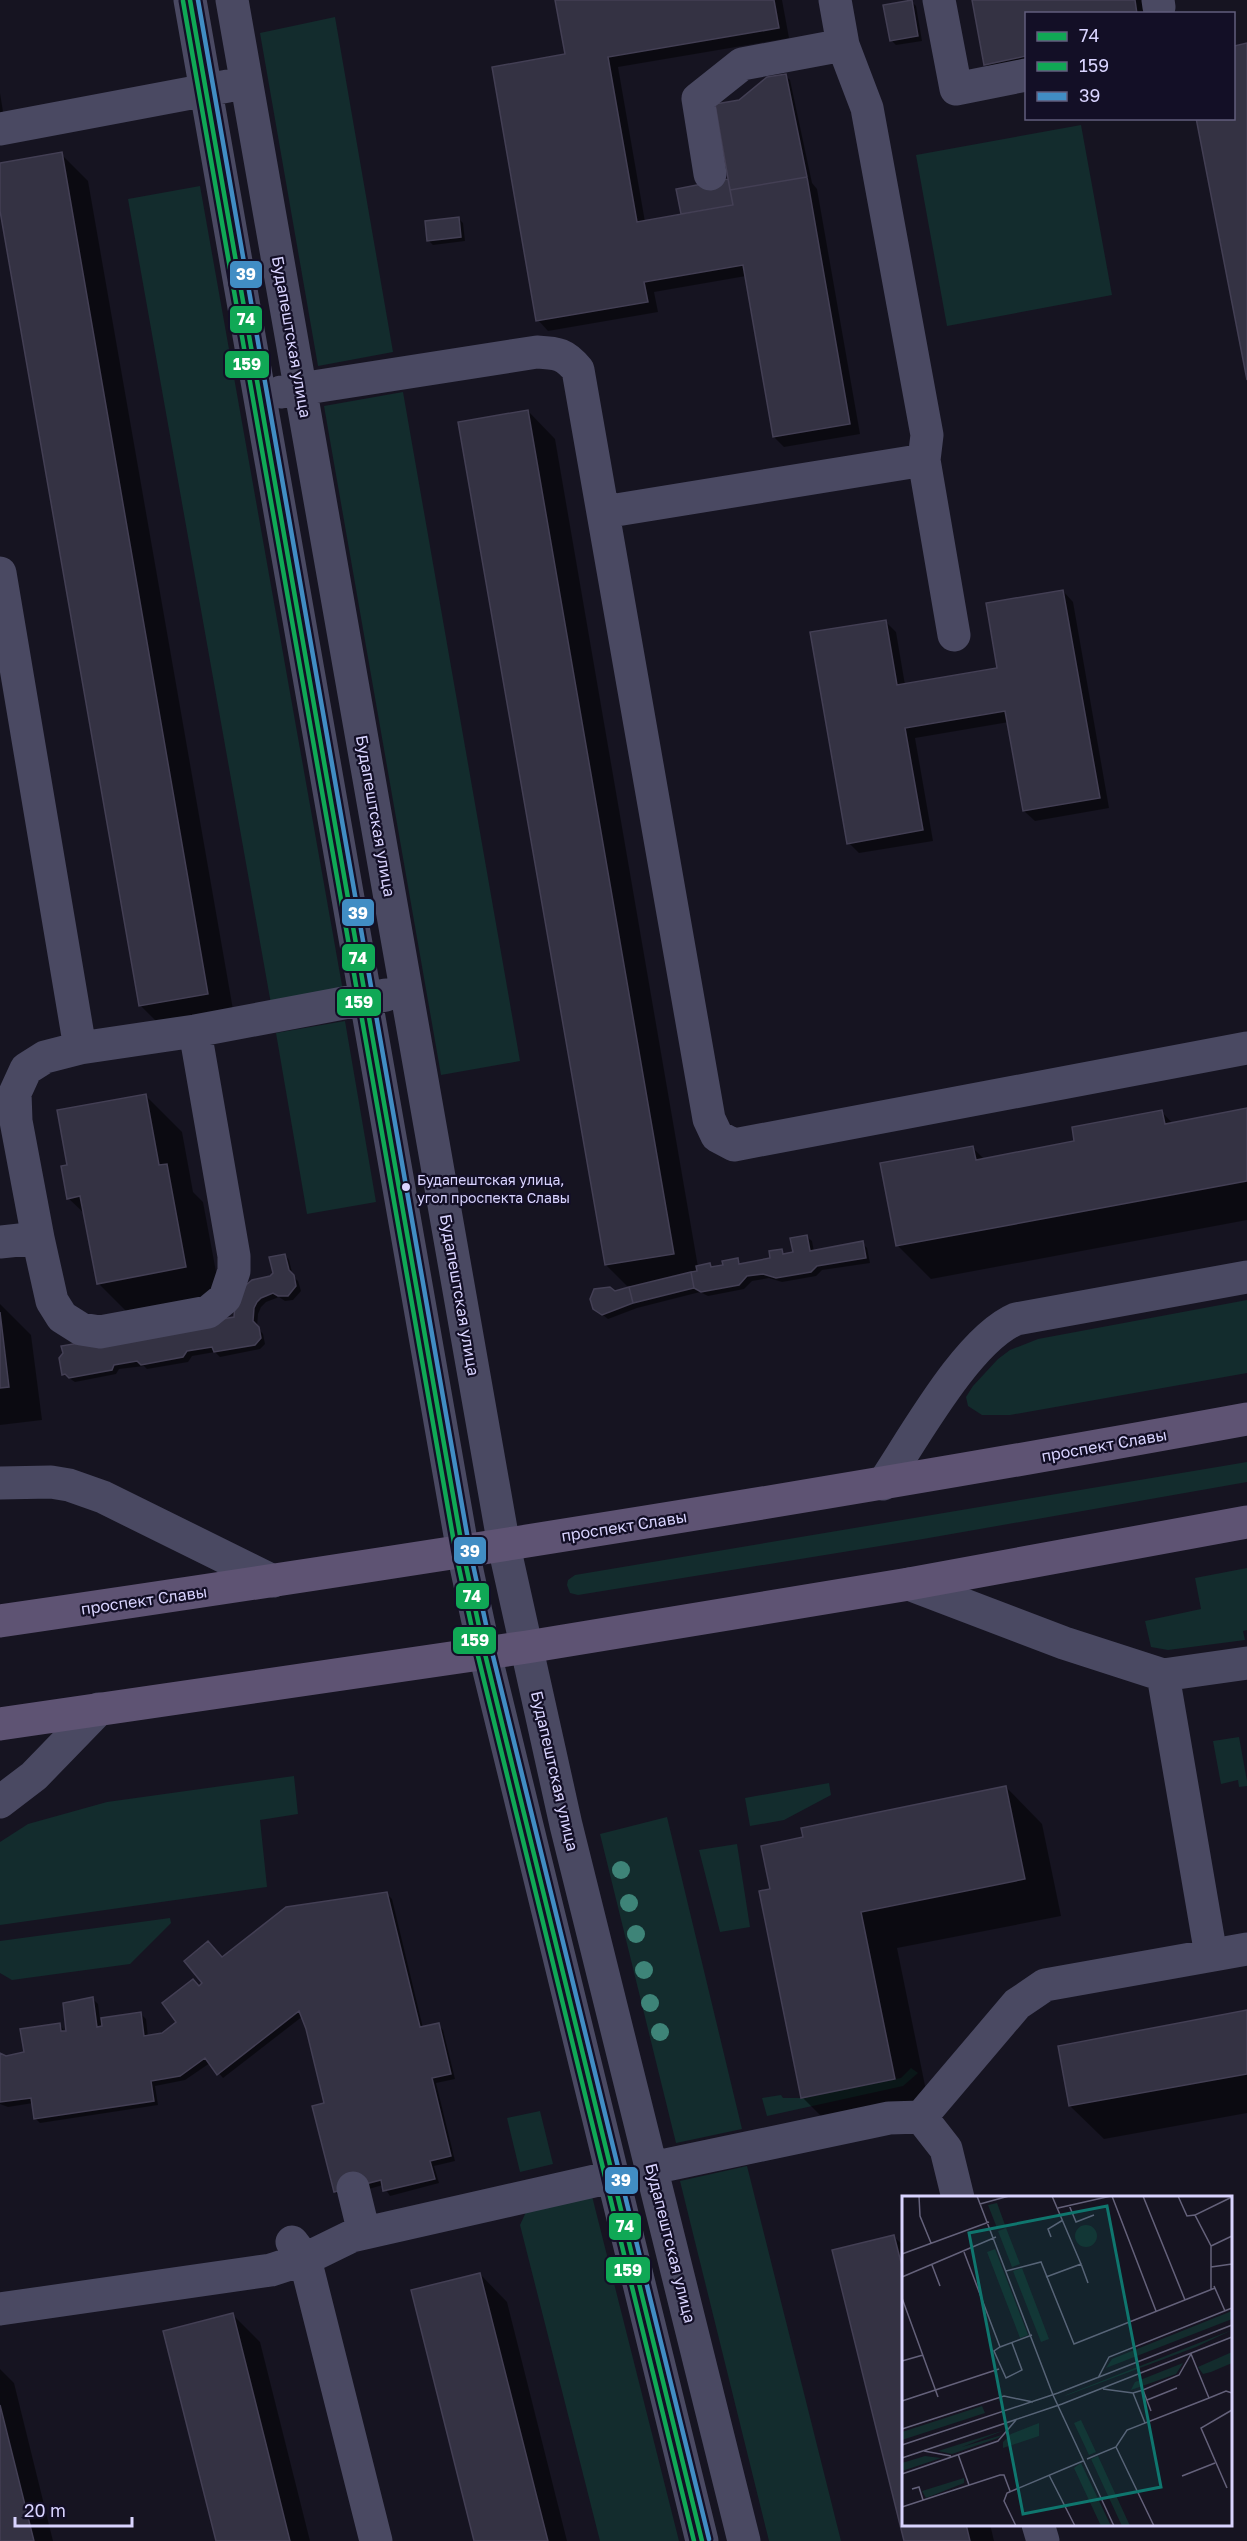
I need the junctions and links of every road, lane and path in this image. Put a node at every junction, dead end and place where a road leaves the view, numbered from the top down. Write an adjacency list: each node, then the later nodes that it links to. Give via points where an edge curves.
1 (190, 0): 8 (street)
2 (232, 0): 7 (street, Будапештская улица)
3 (835, 0): 5 (street)
4 (939, 0): 6 (street, via 956,89)
5 (843, 45): 10 (street, via 742,64 699,99); 13 (street, via 867,108 927,435)
6 (1025, 75)
7 (247, 82): 8 (street); 11 (street, Будапештская улица)
8 (206, 90): 9 (street); 12 (street)
9 (0, 129)
10 (710, 174)
11 (301, 388): 12 (street); 14 (street, via 537,352 568,358 579,370); 17 (street, Будапештская улица)
12 (260, 396): 18 (street)
13 (924, 460): 14 (street); 16 (street)
14 (604, 512): 21 (street, via 709,1119 717,1136 734,1145)
15 (0, 573): 20 (street)
16 (954, 635)
17 (407, 992): 18 (street); 29 (street, Будапештская улица)
18 (366, 999): 19 (street); 30 (street)
19 (195, 1031): 20 (street); 22 (street, via 234,1256 234,1271 225,1298 208,1312 100,1332 81,1329 62,1317 52,1301)
20 (80, 1048): 22 (street, via 45,1057 26,1069 15,1093 16,1121)
21 (1247, 1048)
22 (38, 1238): 23 (street)
23 (0, 1242)
24 (1247, 1278): 27 (street, via 1016,1319 1002,1325 985,1339 950,1384)
25 (1247, 1419): 27 (main road, проспект Славы)
26 (0, 1483): 31 (street, via 51,1482 103,1497)
27 (883, 1484): 29 (main road, проспект Славы)
28 (1247, 1522): 32 (main road)
29 (504, 1546): 30 (main road, проспект Славы); 34 (street, Будапештская улица)
30 (463, 1552): 31 (main road, проспект Славы); 35 (street)
31 (273, 1581): 33 (main road, проспект Славы)
32 (909, 1584): 34 (main road); 37 (street, via 1064,1643)
33 (0, 1622)
34 (527, 1647): 35 (main road); 44 (street, Будапештская улица, via 565,1819)
35 (485, 1654): 38 (main road); 45 (street)
36 (1247, 1663): 37 (street)
37 (1163, 1675): 42 (street)
38 (99, 1709): 39 (main road); 40 (street, via 34,1776)
39 (0, 1724)
40 (0, 1802)
41 (1247, 1949): 42 (street)
42 (1212, 1955): 43 (street, via 1045,1985 1017,2004)
43 (921, 2117): 44 (street, via 889,2118); 47 (street, via 946,2149)
44 (652, 2168): 54 (street, Будапештская улица)
45 (612, 2177): 48 (street); 53 (street)
46 (353, 2188): 48 (street)
47 (958, 2196)
48 (364, 2233): 49 (street)
49 (299, 2251): 50 (street, via 270,2270); 52 (street)
50 (0, 2309)
51 (1038, 2526): 55 (street)
52 (376, 2541)
53 (702, 2541)
54 (744, 2541)
55 (1042, 2541)

